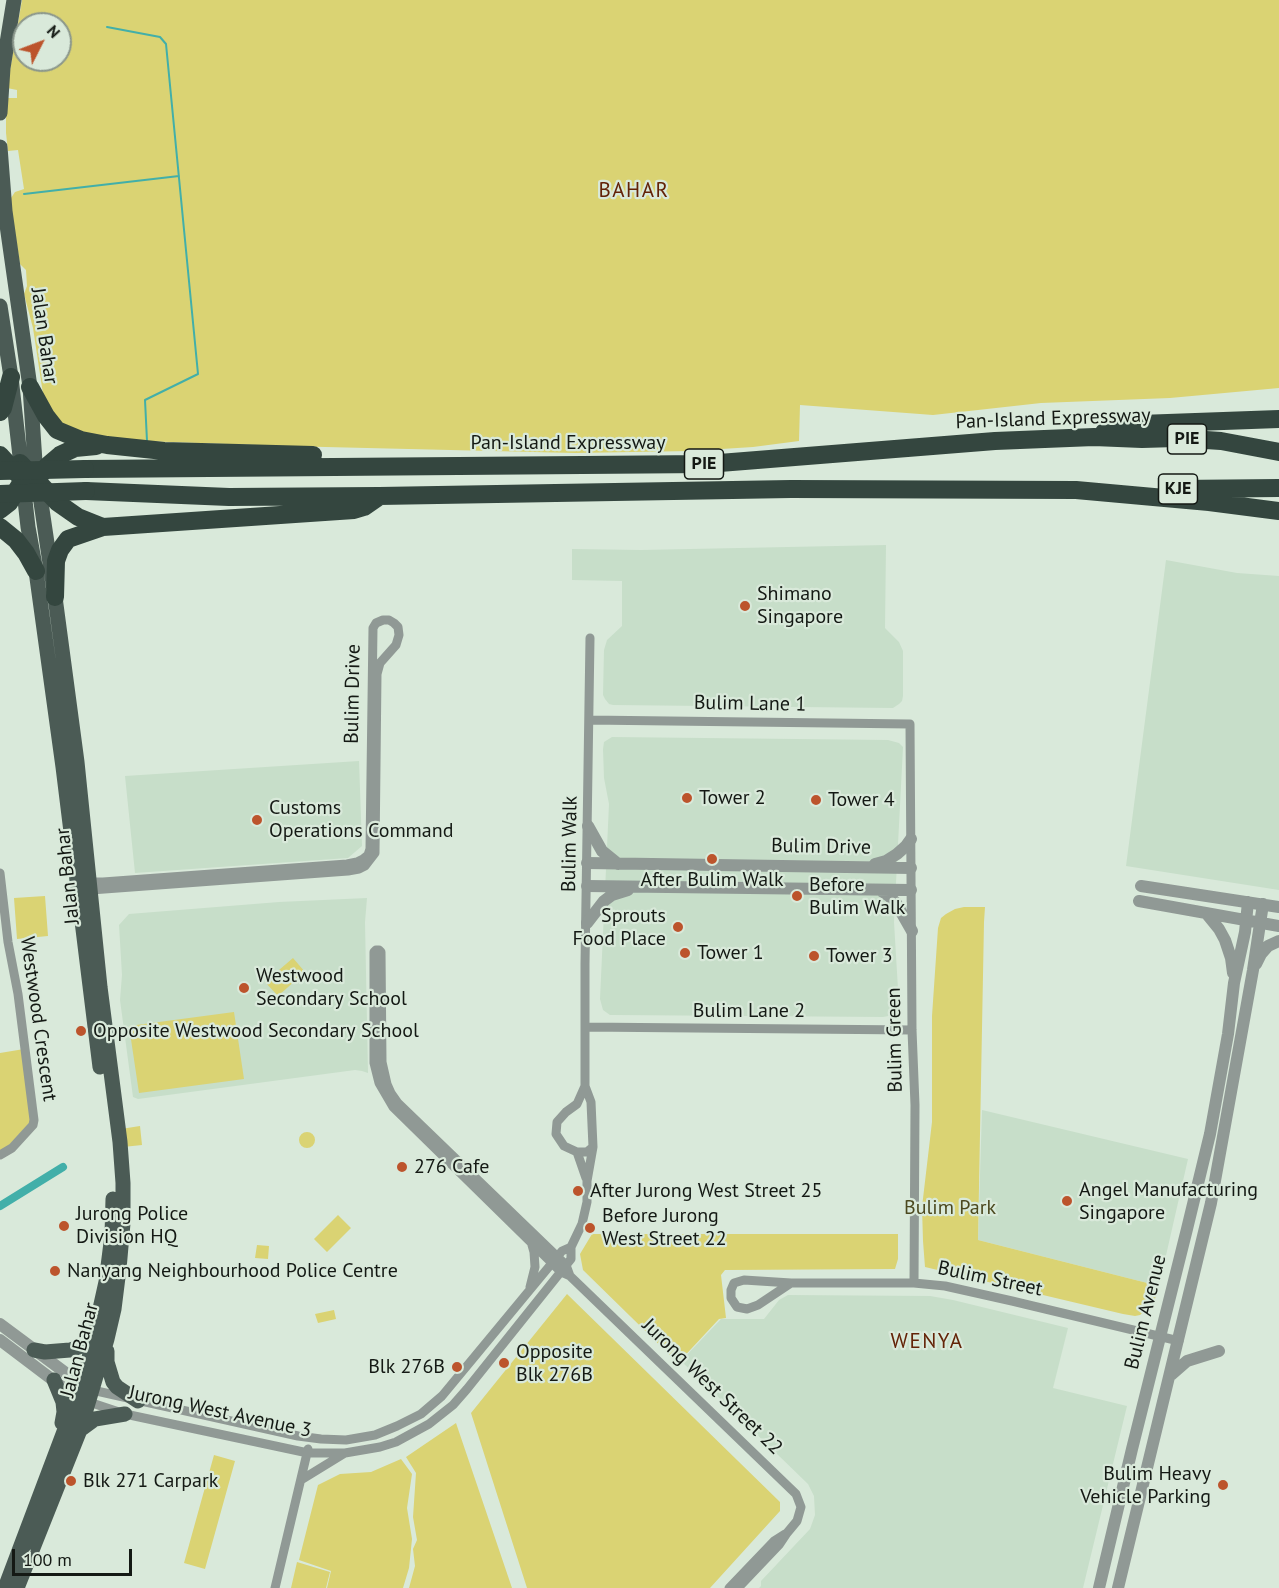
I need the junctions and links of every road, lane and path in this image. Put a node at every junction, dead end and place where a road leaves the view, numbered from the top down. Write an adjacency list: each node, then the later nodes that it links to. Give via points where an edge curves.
1 (14, 0): 2 (main road)
2 (0, 113)
3 (0, 147): 6 (main road, Jalan Bahar)
4 (0, 306): 5 (main road, Jalan Bahar)
5 (11, 377): 7 (highway); 15 (main road, Jalan Bahar)
6 (30, 387): 10 (highway, via 57,430); 15 (main road, Jalan Bahar)
7 (0, 412)
8 (1279, 418): 9 (highway, via 1140,424 1116,427)
9 (1094, 437): 11 (highway, Pan-Island Expressway / PIE, via 1221,441); 13 (highway, Pan-Island Expressway / PIE, via 707,464)
10 (107, 445): 13 (highway, via 164,451 366,458); 15 (highway, via 75,448)
11 (1279, 452)
12 (0, 454): 15 (highway)
13 (411, 466): 14 (highway, Pan-Island Expressway / PIE, bridge)
14 (0, 471)
15 (30, 480): 20 (highway); 22 (highway, via 78,517); 24 (main road, Jalan Bahar); 25 (main road, Jalan Bahar)
16 (1279, 488): 17 (highway, KJE)
17 (1076, 490): 19 (highway, PIE, via 791,489); 21 (highway, PIE)
18 (0, 494): 19 (highway, PIE, bridge, via 86,491 229,497)
19 (379, 496): 22 (highway, via 354,510)
20 (0, 510)
21 (1279, 511)
22 (103, 526): 25 (highway, via 68,539 60,550)
23 (0, 527): 24 (highway, via 16,540)
24 (36, 571): 29 (main road, Jalan Bahar)
25 (55, 597): 29 (main road, Jalan Bahar)
26 (591, 638): 27 (street, Bulim Walk)
27 (589, 720): 28 (street, Bulim Lane 1); 30 (street, Bulim Walk)
28 (910, 724): 31 (street, Bulim Green)
29 (70, 764): 37 (main road, Jalan Bahar); 71 (main road, Jalan Bahar, via 89,985 111,1151 112,1234)
30 (588, 826): 32 (street, Bulim Walk); 33 (street, via 602,851)
31 (911, 839): 34 (street, via 886,861); 35 (street, Bulim Green)
32 (587, 863): 33 (street, Bulim Drive); 38 (street, Bulim Walk)
33 (618, 864): 34 (street, Bulim Drive)
34 (866, 867): 35 (street, Bulim Drive)
35 (911, 868): 42 (street, Bulim Green)
36 (0, 873): 61 (street, Westwood Crescent, via 34,1120 12,1148)
37 (91, 886): 37 (street, Bulim Drive, via 347,864 368,855 373,628 383,620 398,627 396,645 380,663 377,674 375,853 365,866 348,871); 71 (main road, Jalan Bahar, via 123,1183 114,1309)
38 (587, 886): 40 (street); 50 (street, Bulim Walk)
39 (1141, 886): 43 (street); 44 (street)
40 (634, 887): 41 (street); 50 (street, via 604,901)
41 (880, 890): 42 (street); 52 (street, via 896,903)
42 (911, 890): 52 (street, Bulim Green)
43 (1139, 901): 47 (street)
44 (1248, 902): 45 (street); 48 (street, Bulim Avenue)
45 (1263, 904): 46 (street); 49 (street, Bulim Avenue)
46 (1279, 907)
47 (1206, 913): 48 (street); 55 (street, via 1225,940)
48 (1246, 919): 49 (street); 55 (street, Bulim Avenue)
49 (1260, 921): 51 (street); 54 (street, Bulim Avenue)
50 (587, 923): 56 (street, Bulim Walk)
51 (1279, 926)
52 (912, 931): 57 (street, Bulim Green)
53 (1279, 940): 54 (street, via 1261,954)
54 (1253, 970): 74 (street, Bulim Avenue, via 1211,1203)
55 (1234, 983): 72 (street, Bulim Avenue, via 1210,1134)
56 (585, 1028): 57 (street, Bulim Lane 2); 58 (street, Bulim Walk)
57 (912, 1030): 68 (street, Bulim Green)
58 (585, 1086): 59 (street, Bulim Walk, via 591,1102); 60 (street, Bulim Walk, via 577,1104 557,1122 556,1134 564,1146)
59 (593, 1148): 60 (street); 62 (street, Bulim Walk)
60 (577, 1152): 62 (street, Bulim Walk)
61 (0, 1155)
62 (587, 1181): 64 (street, Bulim Walk, via 582,1224)
63 (531, 1242): 65 (street); 65 (street, via 393,1107 383,1092 374,1063 376,950 381,952 382,1062 391,1093); 69 (street, via 535,1267)
64 (572, 1247): 65 (street); 66 (street, Bulim Walk, via 571,1259)
65 (554, 1260): 66 (street); 69 (street, Jurong West Avenue 3)
66 (563, 1268): 86 (street, Jurong West Avenue 3, via 453,1405 396,1442); 88 (street, Jurong West Street 22, via 792,1488 801,1507 797,1521)
67 (791, 1283): 67 (street, Bulim Street, via 747,1309 737,1307 731,1298 734,1283 744,1280); 68 (street, Bulim Street)
68 (914, 1283): 72 (street, Bulim Street, via 1000,1298)
69 (529, 1289): 83 (street, Jurong West Avenue 3, via 458,1378 421,1413 375,1435 346,1440)
70 (0, 1324): 75 (street)
71 (102, 1334): 75 (main road, via 70,1350); 79 (main road, Jalan Bahar); 80 (main road, via 112,1382)
72 (1160, 1337): 74 (street, Bulim Street); 95 (street, Bulim Avenue)
73 (0, 1340): 78 (street)
74 (1179, 1341): 77 (street, Bulim Avenue)
75 (33, 1350): 79 (street)
76 (1219, 1352): 77 (street, via 1186,1361)
77 (1171, 1374): 96 (street, Bulim Avenue)
78 (54, 1380): 79 (street); 84 (main road, via 64,1412)
79 (85, 1394): 80 (street, Jurong West Avenue 3); 81 (street, Jurong West Avenue 3); 82 (main road, Jalan Bahar); 84 (main road, Jalan Bahar)
80 (138, 1401): 83 (street, Jurong West Avenue 3)
81 (125, 1414): 82 (main road, via 96,1419); 85 (street, Jurong West Avenue 3)
82 (80, 1430): 89 (main road, Jalan Bahar)
83 (311, 1438): 85 (street)
84 (59, 1444): 89 (main road, Jalan Bahar)
85 (308, 1453): 86 (street, Jurong West Avenue 3); 87 (street)
86 (345, 1453): 87 (street)
87 (301, 1480): 92 (street)
88 (787, 1533): 93 (street, via 774,1541); 94 (street)
89 (29, 1540): 90 (main road, Jalan Bahar); 91 (main road, Jalan Bahar)
90 (5, 1588)
91 (17, 1588)
92 (275, 1588)
93 (729, 1588)
94 (738, 1588)
95 (1099, 1588)
96 (1118, 1588)

